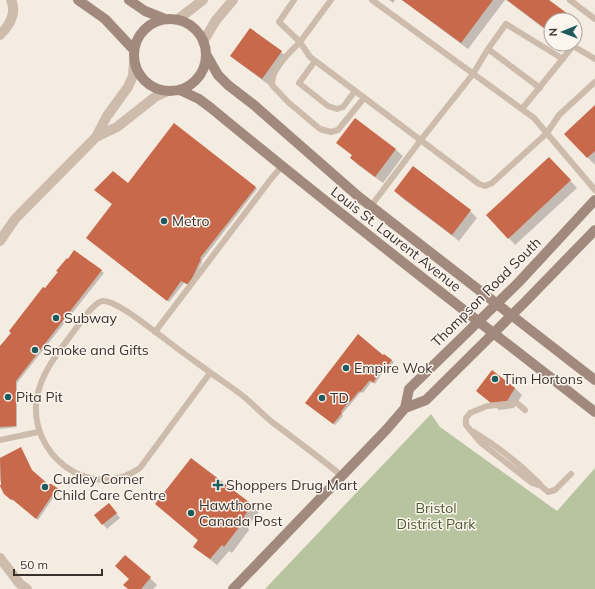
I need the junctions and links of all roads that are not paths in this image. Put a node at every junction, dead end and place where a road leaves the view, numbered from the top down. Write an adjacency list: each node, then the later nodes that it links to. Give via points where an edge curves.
1 (11, 0): 13 (street, via 14,7 12,18)
2 (78, 0): 17 (main road, via 105,19)
3 (129, 0): 10 (main road)
4 (203, 0): 11 (street)
5 (233, 0): 14 (street, via 216,20)
6 (294, 0): 15 (lane, via 279,22)
7 (331, 0): 15 (lane)
8 (372, 0): 23 (lane)
9 (570, 0): 12 (lane)
10 (165, 19): 11 (main road); 17 (main road, via 154,22 144,29 137,39)
11 (177, 20): 14 (main road, via 188,24)
12 (595, 20)
13 (0, 35)
14 (203, 42): 18 (main road)
15 (300, 42): 21 (lane); 29 (lane, via 275,68 272,78 272,85 288,102 320,129 331,132 338,130)
16 (488, 49): 19 (lane, via 506,24); 23 (lane); 25 (lane)
17 (134, 50): 22 (main road)
18 (206, 54): 26 (main road, via 199,76); 37 (main road, Louis St. Laurent Avenue, via 218,75 228,85)
19 (563, 59): 20 (lane, via 573,46); 25 (lane)
20 (595, 59)
21 (315, 61): 28 (lane); 28 (lane, via 299,83 328,106 337,109 343,107)
22 (134, 62): 27 (main road, via 146,82 156,89); 32 (street, via 133,76 128,87 107,116)
23 (473, 74): 30 (lane); 33 (lane)
24 (595, 82): 31 (lane, via 559,115)
25 (540, 88): 30 (lane)
26 (180, 90): 27 (main road); 34 (main road, Louis St. Laurent Avenue, via 200,99)
27 (168, 91): 32 (street, via 155,97 117,128)
28 (355, 91): 29 (lane)
29 (364, 98): 33 (lane)
30 (522, 109): 31 (lane)
31 (547, 133): 33 (lane, via 485,186); 35 (lane)
32 (96, 137): 39 (street, via 15,219)
33 (420, 140): 37 (lane)
34 (282, 166): 42 (main road, Louis St. Laurent Avenue); 43 (lane)
35 (595, 190)
36 (595, 200): 40 (main road, Thompson Road South, via 518,283)
37 (372, 206): 40 (main road, Louis St. Laurent Avenue)
38 (595, 230): 41 (main road)
39 (0, 241)
40 (496, 303): 41 (main road, Louis St. Laurent Avenue); 42 (main road, Thompson Road South)
41 (512, 315): 44 (main road); 46 (main road, Louis St. Laurent Avenue)
42 (478, 321): 44 (main road, Louis St. Laurent Avenue); 47 (main road, Thompson Road South, via 409,389)
43 (155, 332): 45 (lane); 50 (lane, via 118,306 102,300 93,307 42,379 37,397)
44 (493, 333): 47 (main road, via 426,400); 49 (main road, Louis St. Laurent Avenue)
45 (210, 372): 50 (lane, via 140,468 126,476 96,480 73,473 47,447); 53 (lane)
46 (595, 380)
47 (405, 408): 53 (main road, Thompson Road South)
48 (525, 410): 52 (lane, via 517,403 487,406 470,413 466,418 466,425 481,443 532,483 548,492 555,490)
49 (595, 412)
50 (38, 432): 51 (lane)
51 (0, 440)
52 (571, 474)
53 (342, 476): 56 (main road, Thompson Road South)
54 (0, 558): 55 (street)
55 (27, 589)
56 (233, 589)

